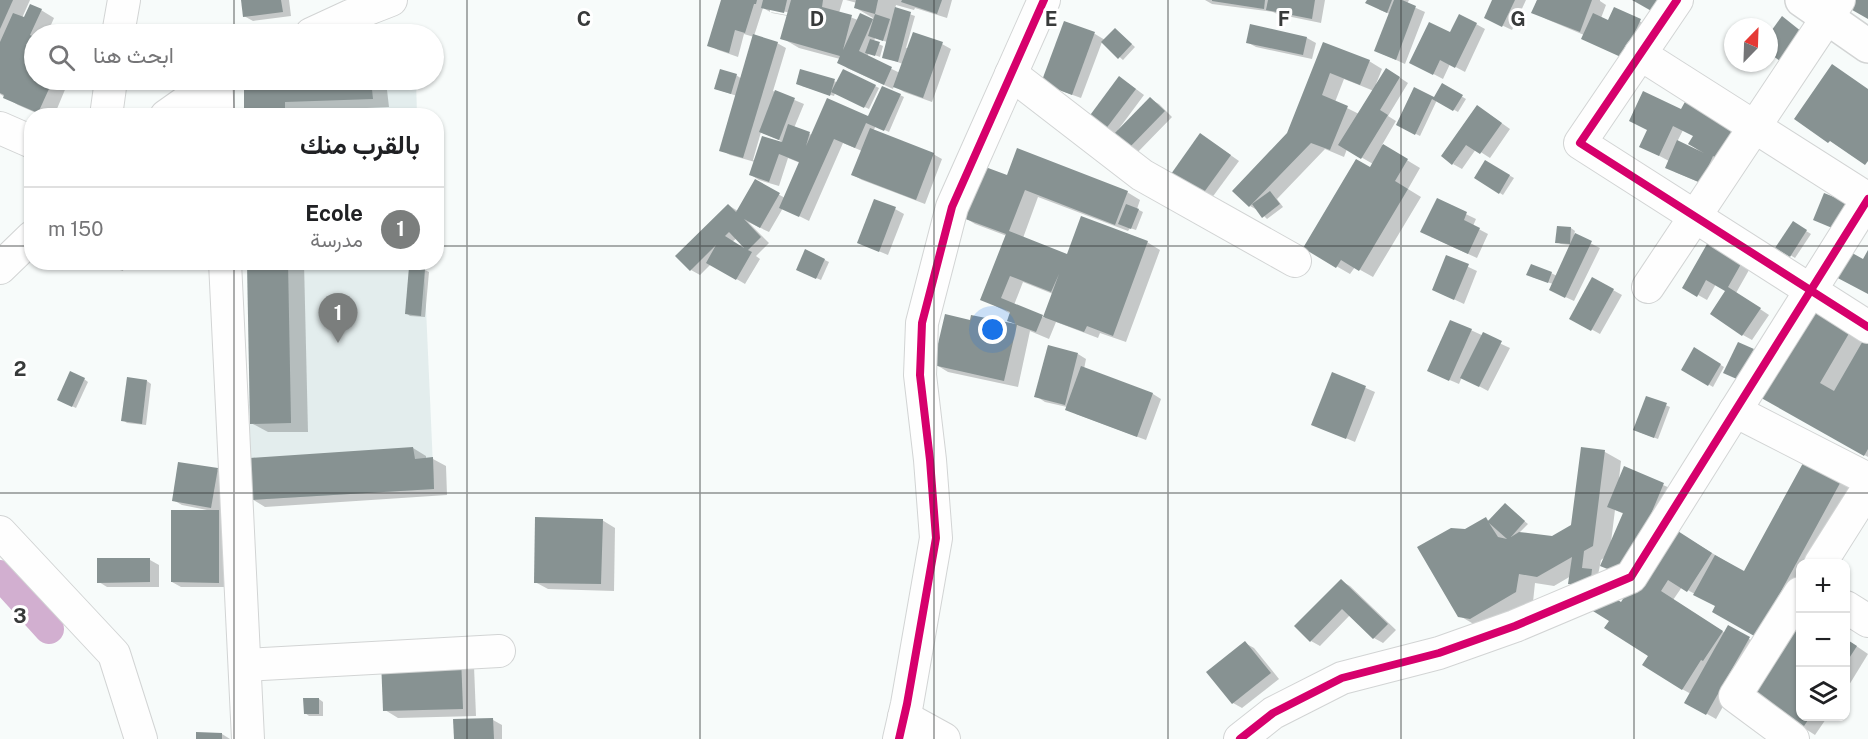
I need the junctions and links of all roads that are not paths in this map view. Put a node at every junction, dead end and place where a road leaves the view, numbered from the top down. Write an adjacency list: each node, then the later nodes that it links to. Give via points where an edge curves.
1 (124, 0): 6 (street)
2 (391, 0): 7 (street)
3 (1044, 0): 10 (street)
4 (1677, 0): 9 (street)
5 (1823, 6): 8 (street); 17 (street)
6 (120, 24)
7 (333, 24)
8 (1868, 46)
9 (1640, 54): 17 (street); 21 (street, via 1580,143)
10 (1011, 74): 23 (street, via 1142,175); 39 (street, via 952,207 921,323 920,375 936,538)
11 (110, 90): 14 (street)
12 (203, 90): 15 (street)
13 (217, 90): 16 (street)
14 (107, 108)
15 (177, 108)
16 (218, 108)
17 (1754, 127): 20 (street); 21 (street)
18 (0, 128): 19 (street)
19 (24, 138)
20 (1868, 199): 27 (street)
21 (1695, 217): 26 (street); 27 (street)
22 (24, 245): 24 (street)
23 (1295, 261)
24 (0, 268)
25 (225, 270): 38 (street)
26 (1648, 287)
27 (1811, 291): 28 (street); 29 (street)
28 (1868, 327)
29 (1735, 411): 30 (street); 43 (street, via 1631,577 1440,653 1342,678 1273,713)
30 (1868, 479)
31 (1868, 488): 33 (street)
32 (0, 532): 40 (street, via 114,654)
33 (1823, 559)
34 (1796, 599): 44 (street, via 1735,696)
35 (1850, 609): 36 (street)
36 (1868, 621)
37 (499, 651): 38 (street)
38 (245, 665): 41 (street)
39 (901, 728): 42 (street)
40 (141, 739)
41 (248, 739)
42 (944, 739)
43 (1240, 739)
44 (1793, 739)

